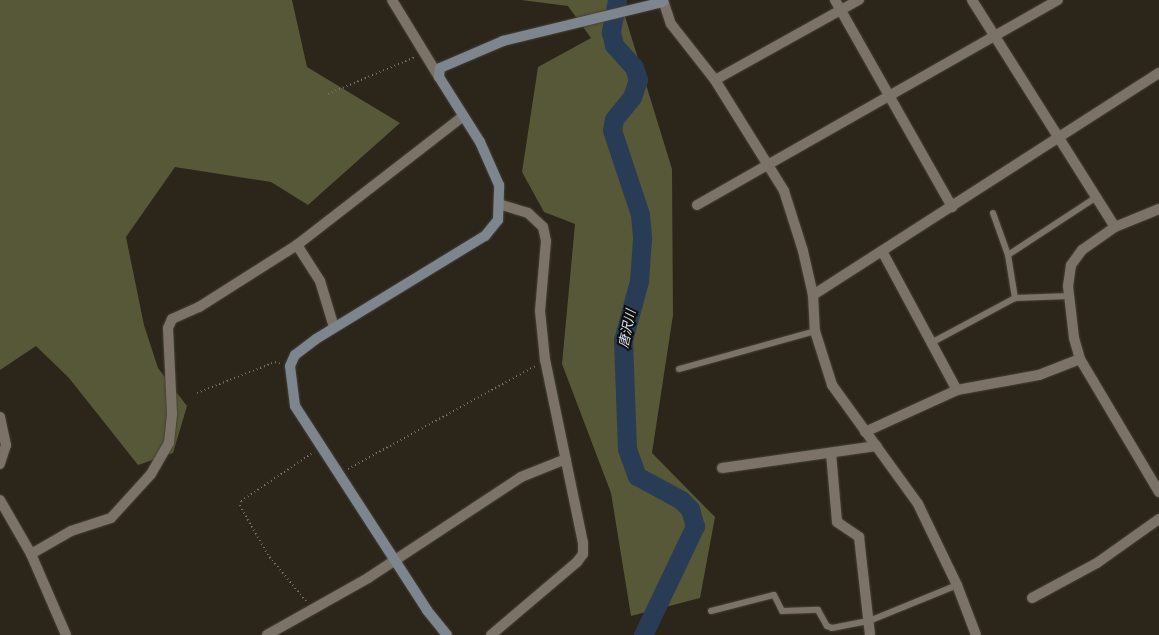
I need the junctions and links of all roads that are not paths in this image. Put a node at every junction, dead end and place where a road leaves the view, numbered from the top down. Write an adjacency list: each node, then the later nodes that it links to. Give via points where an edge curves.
1 (392, 0): 10 (street)
2 (835, 0): 7 (street)
3 (859, 0): 7 (street)
4 (972, 0): 8 (street)
5 (1058, 0): 8 (street)
6 (664, 1): 10 (street, via 652,8 503,42 444,65); 11 (street, via 671,24 689,52)
7 (841, 10): 11 (street); 12 (street)
8 (994, 35): 12 (street); 14 (street)
9 (1159, 73): 14 (street)
10 (439, 77): 13 (street)
11 (715, 80): 15 (street)
12 (891, 94): 15 (street); 19 (street)
13 (462, 117): 17 (street, via 480,142 499,185); 23 (street)
14 (1058, 140): 16 (street); 19 (street)
15 (769, 163): 18 (street); 26 (street, via 795,220)
16 (1095, 198): 22 (street); 25 (lane)
17 (501, 205): 29 (street, via 498,220 485,236); 39 (street, via 528,213 543,227 546,241 540,312 545,360)
18 (697, 205)
19 (952, 207): 24 (street)
20 (1159, 209): 22 (street)
21 (993, 214): 25 (lane)
22 (1115, 227): 27 (street, via 1082,250 1071,265)
23 (297, 245): 29 (street, via 320,281); 45 (street, via 199,307 172,319 168,328 172,413 169,444 151,474 110,518 71,531)
24 (882, 251): 26 (street); 31 (street)
25 (1008, 255): 28 (lane)
26 (813, 295): 30 (street)
27 (1069, 296): 28 (lane); 32 (street, via 1074,338)
28 (1015, 298): 31 (lane)
29 (334, 327): 46 (street, via 296,356 290,366 295,406)
30 (816, 331): 33 (lane); 36 (street, via 832,385)
31 (932, 343): 34 (street)
32 (1080, 359): 34 (street, via 1039,374); 42 (street)
33 (679, 369)
34 (957, 390): 36 (street)
35 (0, 417): 40 (street, via 6,445)
36 (865, 432): 37 (street)
37 (876, 446): 38 (street); 47 (street, via 918,504)
38 (832, 453): 41 (street); 50 (street, via 837,522 859,537)
39 (566, 459): 46 (street, via 521,477); 54 (street, via 583,554)
40 (0, 464)
41 (722, 468)
42 (1159, 492)
43 (0, 500): 45 (street)
44 (1159, 519): 48 (street, via 1097,563)
45 (31, 554): 51 (street)
46 (395, 560): 52 (street); 53 (street)
47 (957, 585): 50 (lane); 56 (street)
48 (1032, 598)
49 (711, 611): 50 (lane, via 774,594 782,612 818,610 827,626 832,628)
50 (869, 621): 55 (street)
51 (66, 635)
52 (267, 635)
53 (447, 635)
54 (491, 635)
55 (870, 635)
56 (976, 635)

